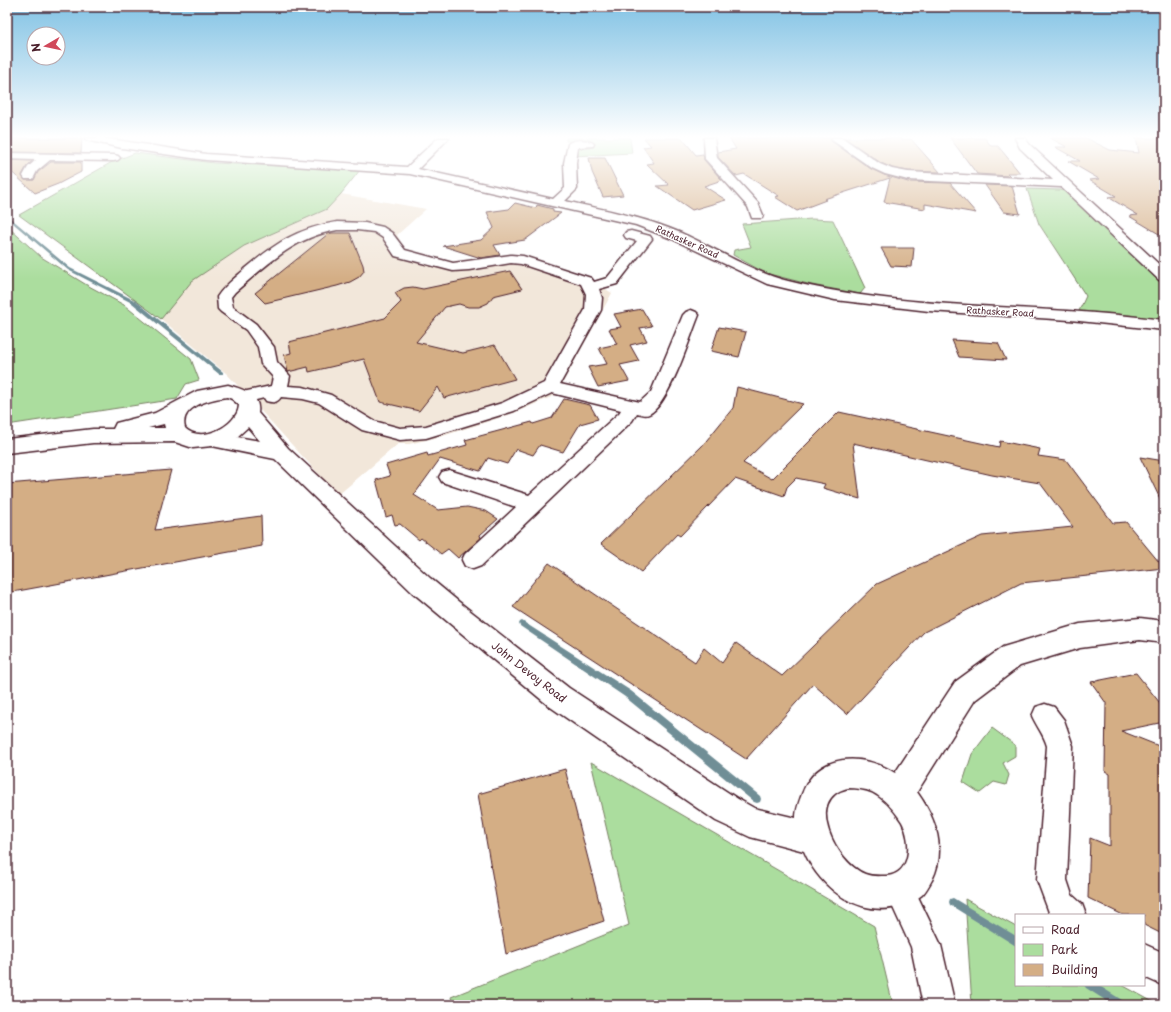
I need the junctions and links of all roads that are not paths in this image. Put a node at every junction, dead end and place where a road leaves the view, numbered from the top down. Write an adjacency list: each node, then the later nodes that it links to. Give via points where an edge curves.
1 (473, 185): 5 (street, Rathasker Road)
2 (571, 185): 5 (street, via 571,189)
3 (735, 185): 6 (street, via 754,206)
4 (1067, 185): 8 (street)
5 (556, 204): 11 (street, Rathasker Road, via 655,227 764,278 812,291 906,306 1125,319)
6 (757, 215)
7 (631, 235): 9 (street, via 645,239 612,282)
8 (1164, 277)
9 (592, 287): 12 (street, via 586,281 523,260 511,259 453,267 400,253 390,236 381,230 346,225 320,228 293,238 224,297 226,309 251,327 266,347); 13 (street, via 595,302 593,310)
10 (691, 315): 16 (street, via 658,395 644,409)
11 (1164, 325)
12 (269, 364): 14 (street, via 282,376); 15 (street)
13 (550, 387): 14 (street, via 508,407 426,432 400,434 368,426 325,399 303,393); 16 (street)
14 (277, 393): 15 (street)
15 (245, 403): 17 (street, via 228,391 203,395); 20 (street, via 243,422 224,435); 22 (street, John Devoy Road)
16 (632, 406): 24 (street, via 626,418)
17 (182, 407): 18 (street, via 173,422); 19 (street, via 161,418)
18 (178, 435): 19 (street); 20 (street, via 198,441)
19 (93, 436): 21 (street)
20 (212, 439): 22 (street)
21 (7, 446)
22 (281, 453): 29 (street, John Devoy Road, via 420,585 559,697 727,810 750,822)
23 (449, 477): 24 (street)
24 (532, 504): 25 (street)
25 (473, 560)
26 (1164, 632): 28 (street, via 1140,629 1080,636 1012,656 965,691)
27 (1044, 716): 31 (street, via 1054,729 1060,746 1052,880 1060,904)
28 (899, 794): 29 (street, via 883,782 866,775 848,773 833,777 821,786 812,800 810,818); 30 (street, via 912,810 921,828 924,848 922,866 914,881)
29 (813, 838): 30 (street, via 833,871 849,884 866,891 884,894)
30 (900, 890): 34 (street, via 926,945)
31 (1070, 914)
32 (1145, 960): 33 (street)
33 (1164, 970)
34 (938, 1005)

